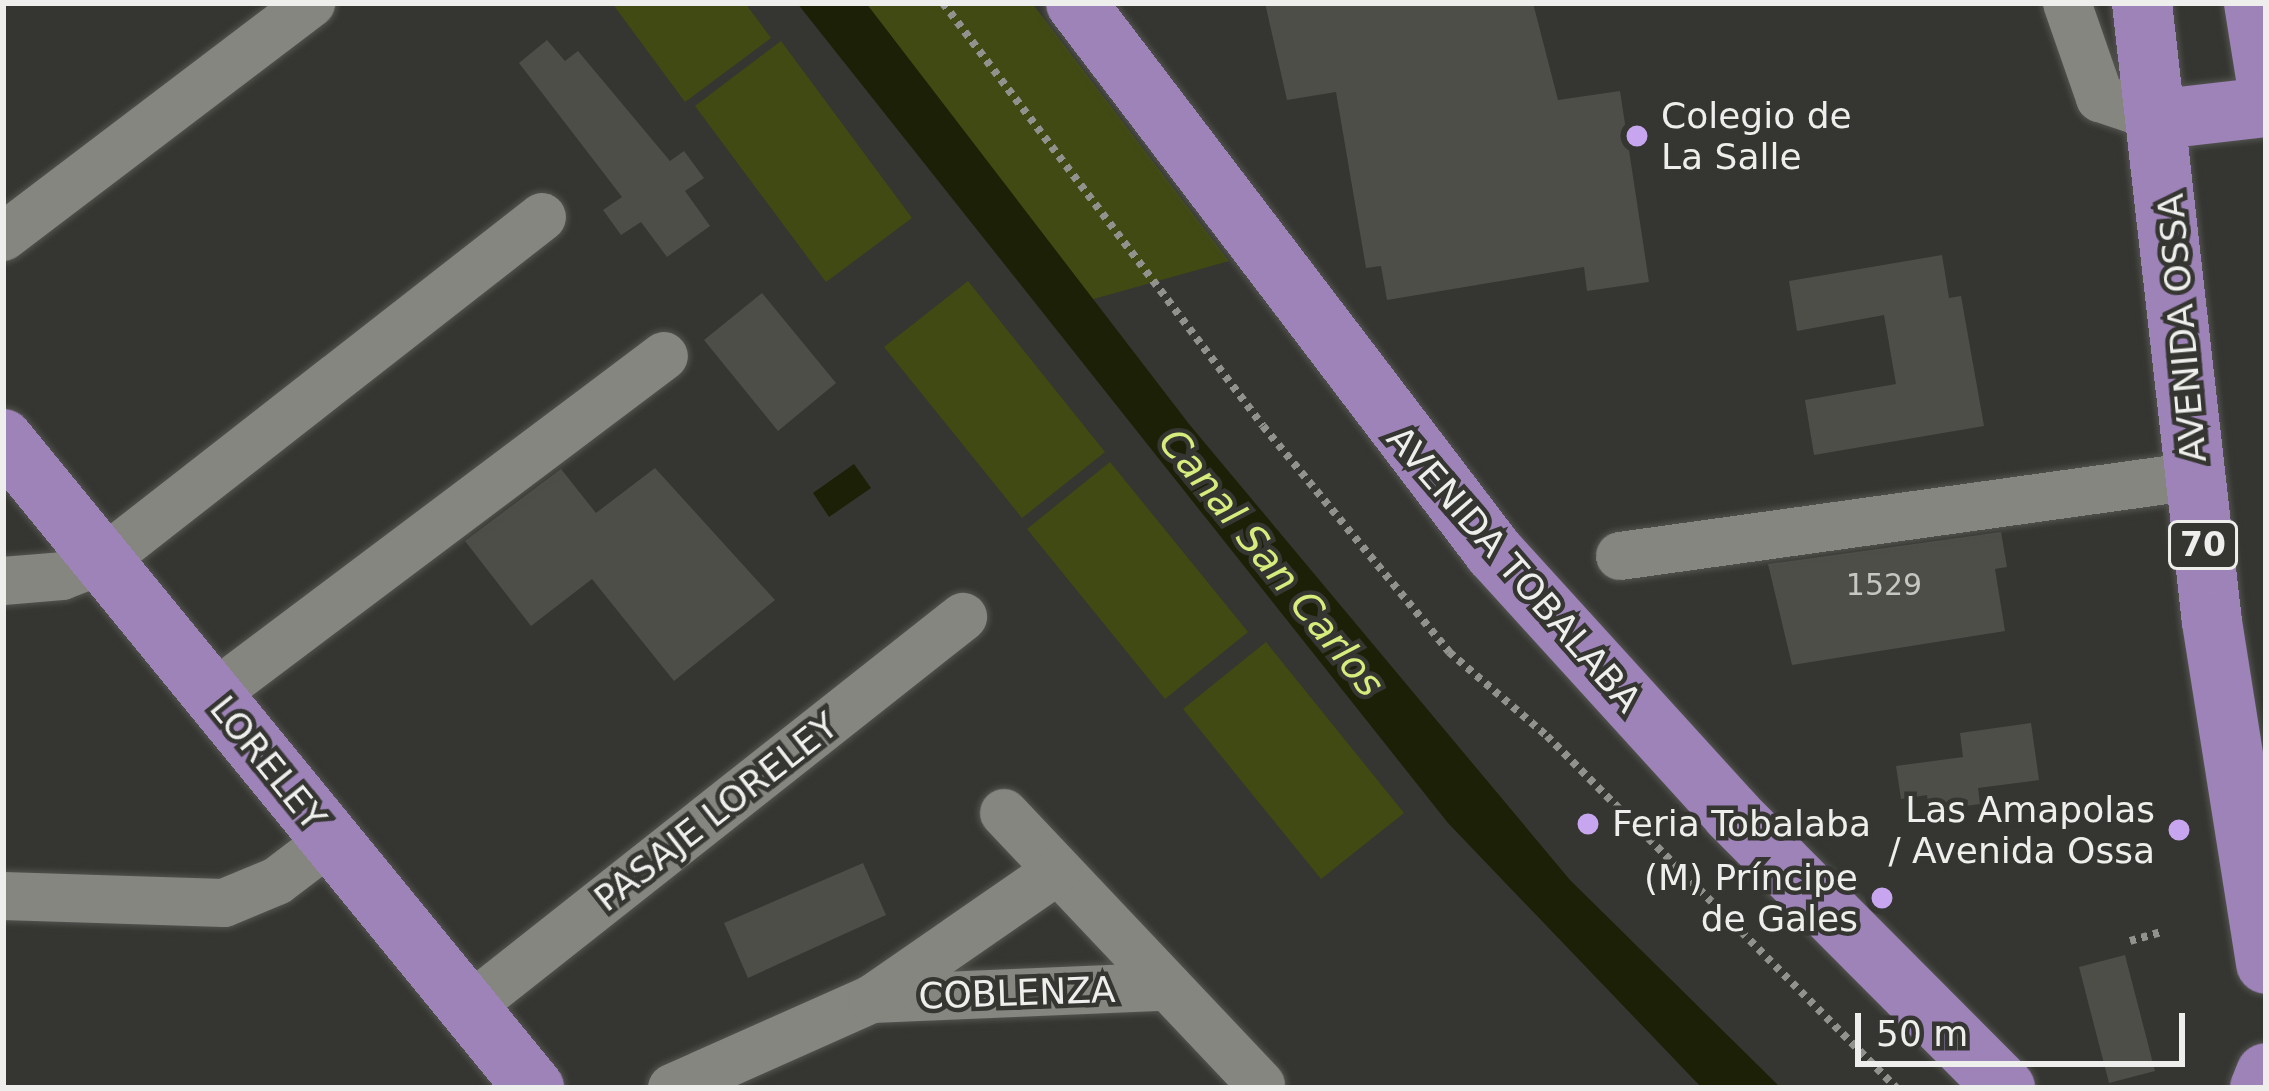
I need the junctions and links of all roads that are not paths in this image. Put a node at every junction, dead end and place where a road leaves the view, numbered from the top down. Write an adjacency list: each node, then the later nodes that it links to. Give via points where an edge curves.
1 (311, 3): 10 (street)
2 (1076, 3): 31 (main road, AVENIDA TOBALABA, via 1494,552 1732,814)
3 (2066, 3): 8 (street, via 2100,98)
4 (2142, 3): 8 (main road, AVENIDA OSSA / 70)
5 (2254, 3): 6 (main road)
6 (2266, 78)
7 (2266, 107): 8 (main road)
8 (2162, 119): 13 (main road, AVENIDA OSSA / 70)
9 (542, 217): 15 (street)
10 (3, 237)
11 (664, 356): 18 (street)
12 (3, 439): 15 (main road, LORELEY)
13 (2195, 476): 14 (street); 23 (main road, AVENIDA OSSA / 70)
14 (1620, 556)
15 (103, 560): 16 (street, via 62,576); 18 (main road, LORELEY)
16 (3, 581)
17 (963, 617): 26 (street, PASAJE LORELEY)
18 (212, 695): 20 (main road, LORELEY)
19 (1004, 813): 21 (street, COBLENZA)
20 (331, 840): 22 (street, via 277,881 224,903); 26 (main road, LORELEY)
21 (1057, 872): 24 (street, COBLENZA); 25 (street, COBLENZA)
22 (3, 896)
23 (2266, 964)
24 (1163, 987): 25 (street, COBLENZA); 28 (street, COBLENZA)
25 (872, 999): 30 (street, COBLENZA)
26 (469, 1008): 29 (main road, LORELEY)
27 (2266, 1073): 32 (main road)
28 (1261, 1084)
29 (534, 1088)
30 (672, 1088)
31 (2005, 1088)
32 (2260, 1088)

